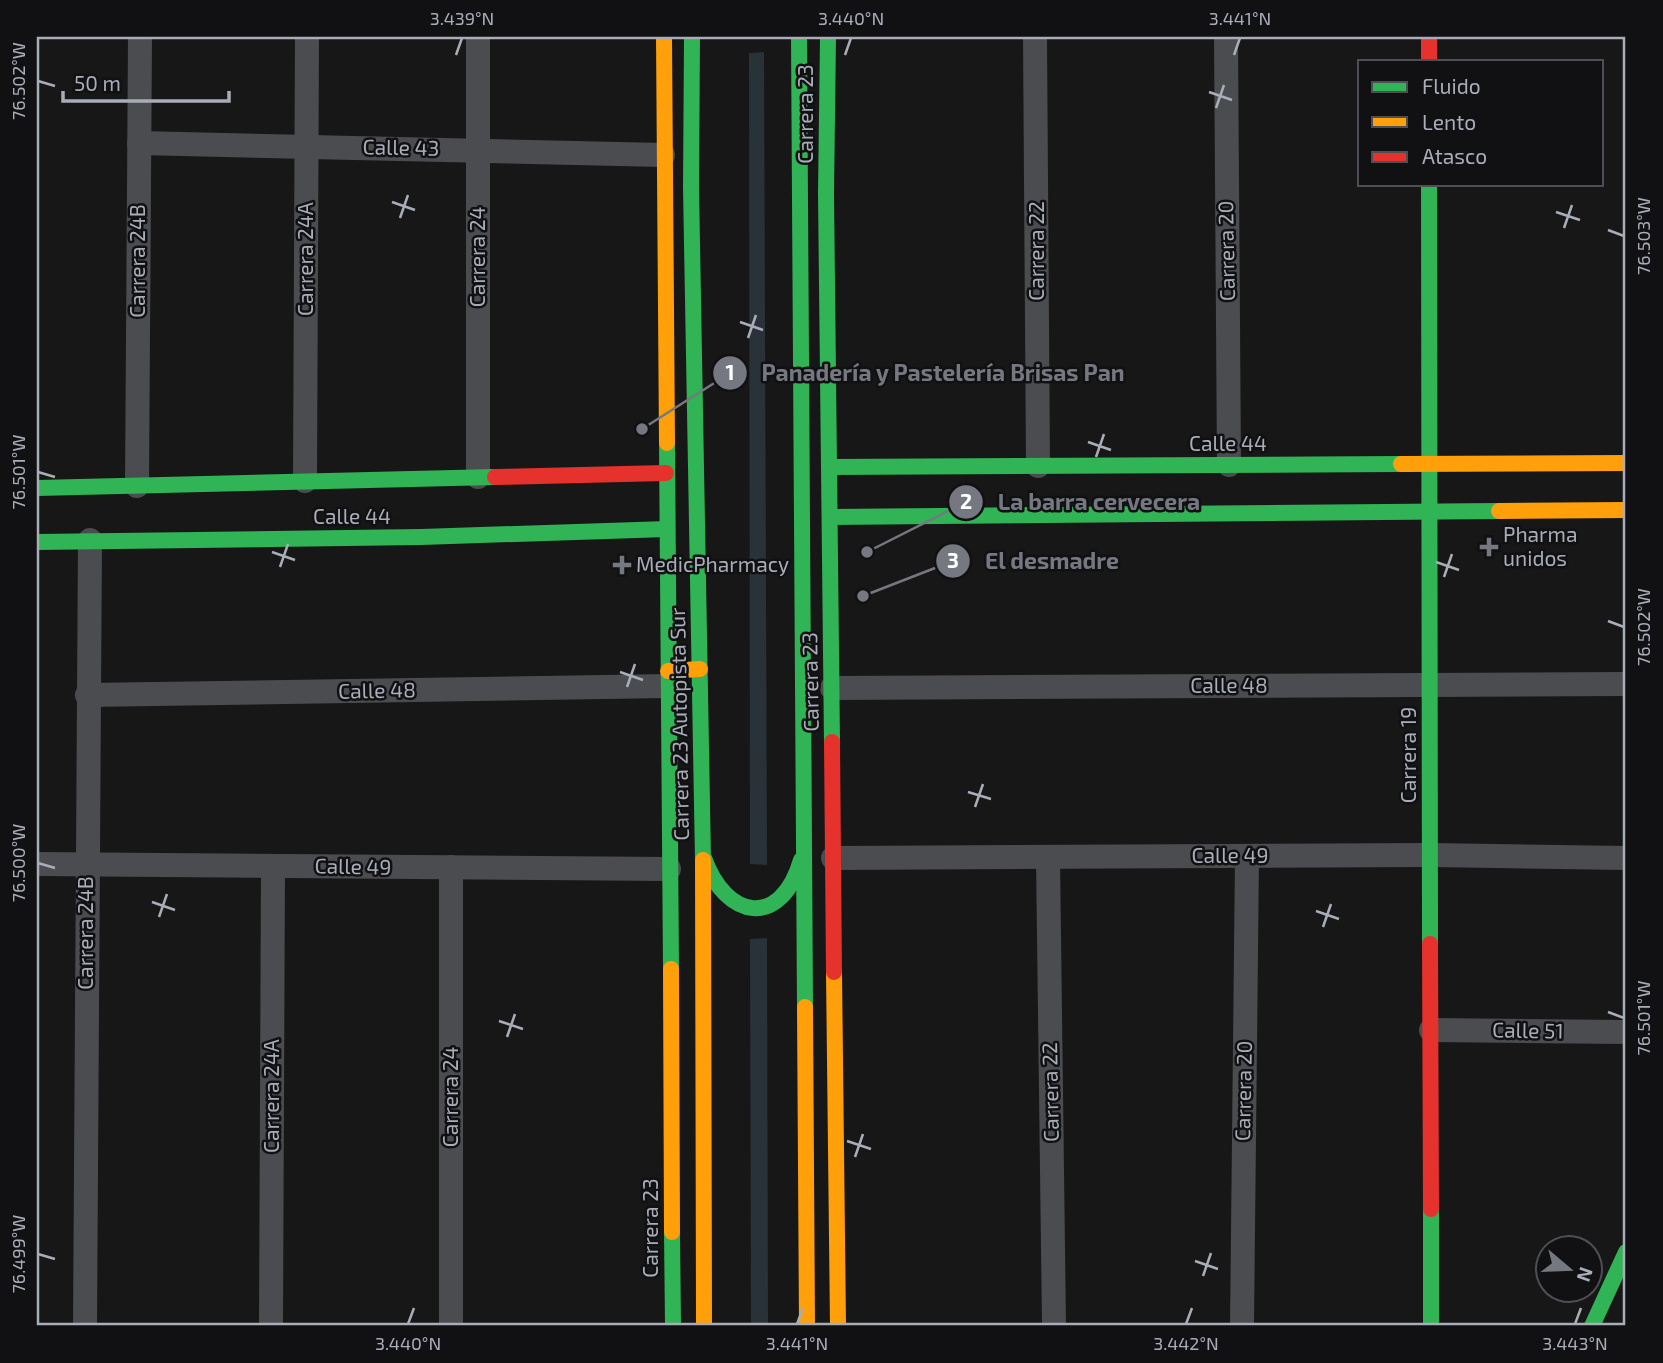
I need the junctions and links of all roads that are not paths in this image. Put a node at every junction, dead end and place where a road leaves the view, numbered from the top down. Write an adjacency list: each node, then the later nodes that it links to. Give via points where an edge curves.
1 (140, 37): 16 (street, Carrera 24B)
2 (307, 37): 17 (street, Carrera 24A)
3 (478, 37): 18 (street, Carrera 24)
4 (664, 37): 19 (main road, Carrera 23)
5 (692, 37): 14 (main road, Carrera 23 Autopista Sur)
6 (780, 37): 15 (main road, via 791,54)
7 (799, 37): 15 (main road)
8 (828, 37): 24 (main road, Carrera 23)
9 (1035, 37): 30 (street, Carrera 22)
10 (1226, 37): 29 (street, Carrera 20)
11 (1429, 37): 13 (main road)
12 (711, 38): 14 (main road, via 701,52)
13 (1429, 60)
14 (692, 91): 21 (main road, Carrera 23 Autopista Sur)
15 (800, 92): 25 (main road)
16 (139, 142): 17 (street, Calle 43); 35 (street, Carrera 24B)
17 (307, 146): 18 (street, Calle 43); 34 (street, Carrera 24A)
18 (478, 150): 19 (street, Calle 43); 33 (street, Carrera 24)
19 (663, 155): 22 (main road, Carrera 23)
20 (1429, 186): 28 (main road, Carrera 19)
21 (691, 187): 22 (main road); 26 (main road, Carrera 23 Autopista Sur)
22 (664, 269): 23 (main road, Carrera 23)
23 (665, 310): 26 (main road); 32 (main road, Carrera 23)
24 (828, 337): 25 (main road); 31 (main road, Carrera 23)
25 (802, 339): 43 (main road)
26 (694, 360): 45 (main road, Carrera 23 Autopista Sur)
27 (1626, 463): 28 (main road, Calle 44)
28 (1430, 464): 29 (main road, Calle 44); 38 (main road, Carrera 19)
29 (1229, 465): 30 (main road, Calle 44)
30 (1038, 466): 31 (main road, Calle 44)
31 (830, 467): 39 (main road, Carrera 23)
32 (666, 472): 33 (main road, Calle 44); 40 (main road, Carrera 23)
33 (478, 477): 34 (main road, Calle 44, via 421,484)
34 (305, 481): 35 (main road, Calle 44)
35 (137, 486): 36 (main road, Calle 44)
36 (37, 488)
37 (1626, 510): 38 (main road)
38 (1430, 512): 39 (main road); 48 (main road, Carrera 19)
39 (830, 517): 44 (main road, Carrera 23)
40 (667, 529): 41 (main road, Calle 44); 46 (main road, Carrera 23)
41 (90, 540): 42 (main road, Calle 44); 50 (street, Carrera 24B)
42 (37, 542)
43 (803, 621): 44 (main road); 51 (main road)
44 (831, 621): 49 (main road, Carrera 23)
45 (700, 669): 46 (main road); 52 (main road, Carrera 23 Autopista Sur)
46 (668, 679): 50 (street, Calle 48); 62 (main road, Carrera 23)
47 (1626, 684): 48 (street, Calle 48)
48 (1430, 686): 49 (street, Calle 48); 53 (main road, Carrera 19)
49 (832, 688): 55 (main road, Carrera 23)
50 (87, 695): 59 (street, Carrera 24B)
51 (803, 849): 52 (main road, via 789,892 776,904 752,909 730,902 717,890); 71 (main road)
52 (703, 853): 70 (main road, Carrera 23 Autopista Sur)
53 (1431, 855): 54 (street, Calle 49); 57 (street, Calle 49); 63 (main road, Carrera 19)
54 (1247, 856): 56 (street, Calle 49); 74 (street, Carrera 20)
55 (834, 858): 56 (street, Calle 49); 72 (main road, Carrera 23)
56 (1048, 858): 73 (street, Carrera 22)
57 (1626, 858)
58 (37, 864): 59 (street, Calle 49)
59 (86, 864): 60 (street, Calle 49); 66 (street, Carrera 24B)
60 (273, 866): 61 (street, Calle 49); 67 (street, Carrera 24A)
61 (451, 867): 62 (street, Calle 49); 68 (street, Carrera 24)
62 (669, 869): 69 (main road, Carrera 23)
63 (1431, 1030): 64 (street, Calle 51); 75 (main road, Carrera 19)
64 (1626, 1032)
65 (1626, 1254): 76 (main road)
66 (85, 1326)
67 (271, 1326)
68 (451, 1326)
69 (673, 1326)
70 (704, 1326)
71 (807, 1326)
72 (838, 1326)
73 (1054, 1326)
74 (1242, 1326)
75 (1431, 1326)
76 (1592, 1326)

